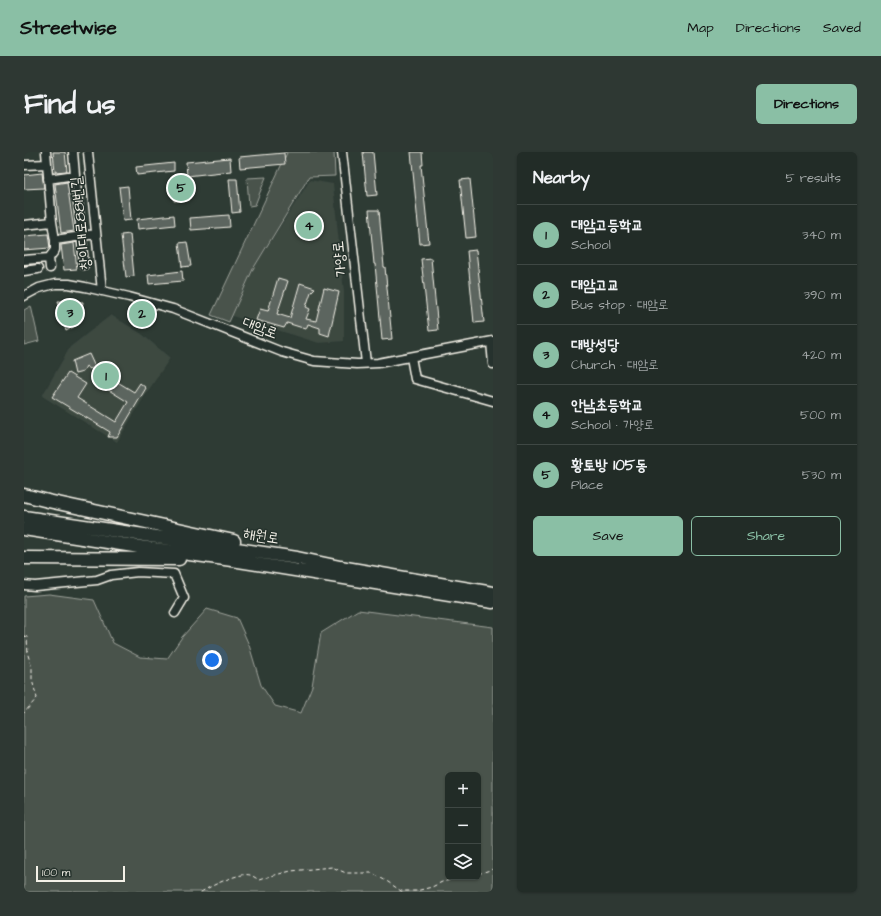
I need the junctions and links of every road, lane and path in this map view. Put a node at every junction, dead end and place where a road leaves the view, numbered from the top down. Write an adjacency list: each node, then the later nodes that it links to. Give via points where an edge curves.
1 (46, 152): 5 (street)
2 (73, 152): 7 (street, via 75,175)
3 (88, 152): 11 (street, 창이대로881번길)
4 (342, 152): 24 (street, 가양로)
5 (47, 164): 6 (street); 7 (street)
6 (24, 165)
7 (48, 179): 9 (street)
8 (76, 183): 12 (street)
9 (52, 222): 10 (street); 13 (street)
10 (24, 224)
11 (96, 234): 12 (street); 20 (street, 창이대로881번길)
12 (81, 237): 13 (street); 16 (street)
13 (55, 240): 14 (street, via 55,250)
14 (49, 258): 15 (street); 17 (street)
15 (24, 260)
16 (84, 265)
17 (50, 268)
18 (38, 269): 19 (street)
19 (24, 271)
20 (102, 291): 21 (street, 대암로, via 69,284 55,284 39,288); 24 (street, 대암로, via 173,309 282,352 314,360)
21 (24, 296)
22 (492, 342): 23 (street, 대암로); 25 (street, 대암로)
23 (411, 357): 24 (street, 대암로); 26 (street, via 415,380)
24 (366, 363)
25 (493, 364)
26 (493, 401)
27 (24, 495): 31 (highway, via 247,544)
28 (24, 517): 31 (highway, 해원로)
29 (24, 529): 32 (highway, 해원로)
30 (24, 558): 32 (highway)
31 (297, 558): 34 (highway, 해원로)
32 (232, 560): 35 (highway, 해원로)
33 (24, 585): 36 (street, via 97,580 138,572 174,574 184,598)
34 (493, 593)
35 (493, 602)
36 (175, 613)
37 (24, 636): 38 (path, via 27,637 32,680 37,698)
38 (24, 713)
39 (493, 869): 40 (path)
40 (481, 873)
41 (451, 880): 42 (path, via 416,891 401,892 372,873 346,873 332,867 291,871 259,880 250,875 241,876 213,885)
42 (201, 892)

